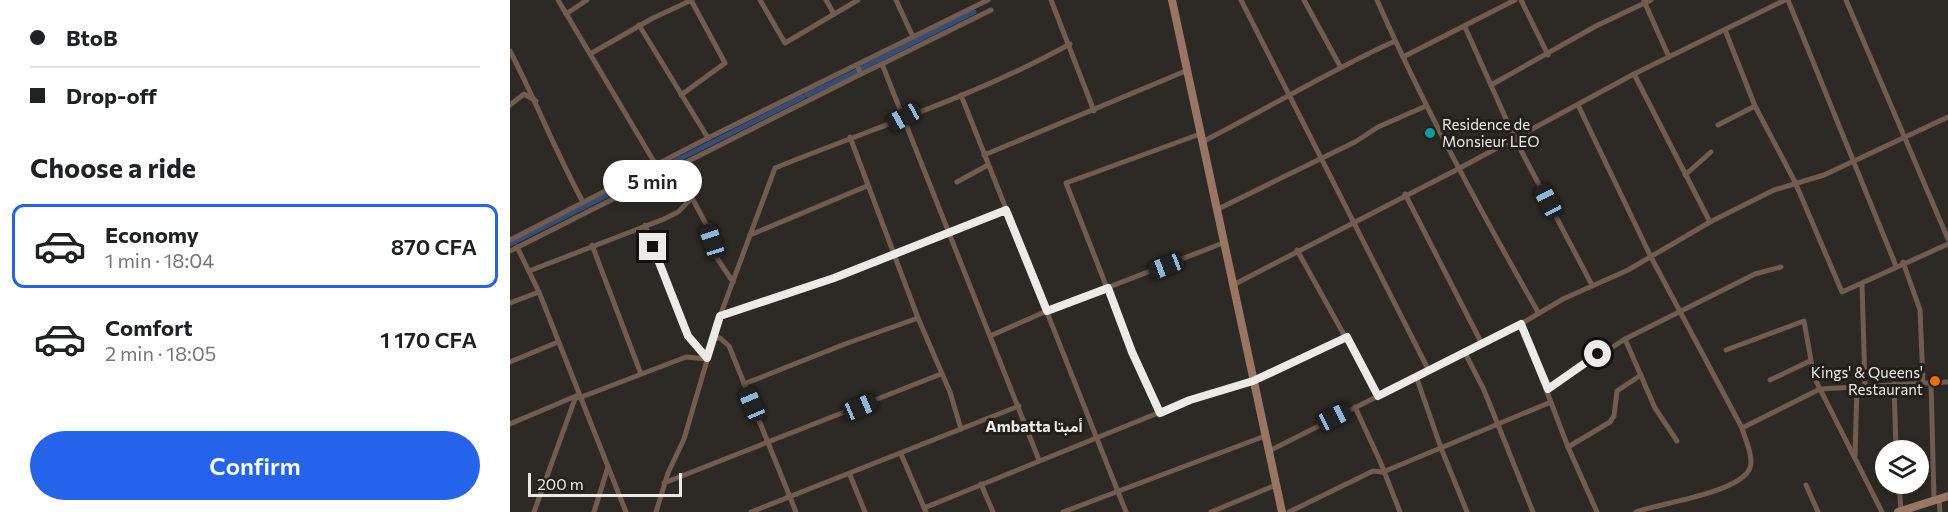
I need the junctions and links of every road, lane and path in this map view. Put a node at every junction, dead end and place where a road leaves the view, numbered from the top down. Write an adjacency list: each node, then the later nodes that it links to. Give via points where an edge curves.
1 (558, 0): 20 (street)
2 (587, 0): 20 (street)
3 (692, 0): 22 (street); 40 (street, via 725,63)
4 (760, 0): 21 (street, via 785,43)
5 (826, 0): 21 (street)
6 (858, 0): 21 (street)
7 (896, 0): 25 (street)
8 (988, 0): 25 (street)
9 (1051, 0): 27 (street)
10 (1172, 0): 36 (street)
11 (1241, 0): 42 (street)
12 (1304, 0): 35 (street)
13 (1515, 0): 23 (street)
14 (1521, 0): 30 (street)
15 (1787, 0): 24 (street); 60 (street)
16 (1846, 0): 53 (street)
17 (1379, 1): 26 (street)
18 (1647, 1): 30 (street); 32 (street)
19 (991, 10): 33 (street)
20 (566, 14): 29 (street)
21 (834, 14)
22 (639, 26): 29 (street); 40 (street)
23 (1465, 27): 31 (street); 39 (street)
24 (1725, 30): 32 (street); 47 (street)
25 (914, 37): 34 (street)
26 (1395, 41): 31 (street); 35 (street)
27 (1070, 44): 41 (street); 48 (street)
28 (510, 51): 43 (street)
29 (590, 54): 62 (street)
30 (1548, 56): 39 (street)
31 (1403, 57): 46 (street)
32 (1669, 57): 38 (street)
33 (882, 64): 37 (street); 49 (street)
34 (857, 65): 37 (street); 54 (street)
35 (1340, 66): 42 (street)
36 (1188, 69): 48 (street); 55 (street)
37 (861, 74): 61 (street)
38 (1634, 74): 45 (street); 65 (street)
39 (1491, 85): 56 (street)
40 (681, 95): 54 (street)
41 (961, 95): 49 (street); 58 (street)
42 (1290, 97): 55 (street); 59 (street)
43 (536, 101): 44 (street, via 524,94); 71 (street, via 554,147)
44 (510, 105)
45 (1578, 105): 56 (street); 88 (street)
46 (1426, 106): 59 (street); 64 (street)
47 (1755, 106): 51 (street); 67 (street)
48 (1094, 111): 58 (street)
49 (904, 117): 52 (street, via 889,126); 77 (street)
50 (1948, 117): 53 (street)
51 (1718, 125)
52 (850, 137): 68 (street); 78 (street, via 774,168)
53 (1902, 137): 60 (street); 79 (street)
54 (708, 138): 62 (street)
55 (1201, 138): 73 (street); 97 (street, via 1133,156 1066,183)
56 (1515, 139): 64 (street); 96 (street)
57 (1711, 152): 65 (street)
58 (984, 154): 63 (street)
59 (1321, 159): 73 (street); 74 (street)
60 (1853, 162): 67 (street); 90 (street)
61 (683, 164): 70 (street); 84 (street)
62 (656, 165): 71 (street)
63 (988, 165): 66 (street); 72 (street)
64 (1460, 168): 69 (street); 101 (street)
65 (1685, 175): 75 (street)
66 (957, 182)
67 (1795, 182): 75 (street); 94 (street, via 1838,287 1842,292)
68 (867, 186): 78 (street); 87 (street)
69 (1405, 194): 74 (street); 111 (street)
70 (692, 198): 76 (street, via 678,212); 93 (street, via 717,258)
71 (583, 202): 80 (street)
72 (1006, 210): 77 (street); 100 (street)
73 (1216, 210): 81 (street)
74 (1353, 222): 85 (street); 117 (street)
75 (1710, 222): 88 (street)
76 (645, 225): 83 (street); 114 (street, via 688,336)
77 (949, 233): 87 (street); 106 (street)
78 (750, 235): 93 (street)
79 (1948, 239)
80 (510, 240)
81 (1223, 243): 95 (street); 97 (street)
82 (1948, 244): 89 (street)
83 (592, 245): 92 (street); 118 (street)
84 (517, 247): 86 (street); 92 (street)
85 (1297, 250): 95 (street); 107 (street)
86 (510, 251)
87 (893, 255): 103 (street); 104 (street)
88 (1651, 257): 96 (street); 102 (street)
89 (1904, 262): 90 (street); 124 (street, via 1920,310)
90 (1896, 266): 94 (street)
91 (1781, 267): 102 (street, via 1755,274)
92 (529, 271): 98 (street)
93 (733, 282): 103 (street)
94 (1862, 284): 129 (street)
95 (1233, 285): 123 (street)
96 (1592, 285): 101 (street)
97 (1108, 288): 100 (street); 138 (street)
98 (538, 292): 99 (street); 110 (street)
99 (510, 303)
100 (1047, 311): 106 (street); 144 (street)
101 (1538, 312): 105 (street)
102 (1681, 312): 109 (street); 141 (street)
103 (720, 316): 108 (street)
104 (918, 318): 119 (street); 127 (street)
105 (1521, 324): 111 (street); 131 (street)
106 (990, 336): 136 (street)
107 (1347, 337): 123 (street); 133 (street)
108 (713, 339): 114 (street); 127 (street, via 720,338 729,346)
109 (1625, 339): 120 (street); 131 (street)
110 (558, 342): 116 (street); 134 (street)
111 (1481, 342): 113 (street)
112 (1726, 350): 115 (street, via 1804,321)
113 (1464, 351): 117 (street); 140 (street)
114 (707, 358): 118 (street, via 686,357); 157 (street, via 684,439)
115 (1810, 361): 122 (street); 132 (street)
116 (510, 362)
117 (1428, 369): 121 (street)
118 (641, 374): 134 (street)
119 (941, 374): 142 (street); 147 (street)
120 (1641, 375): 146 (street, via 1655,408); 148 (street, via 1617,391 1610,422)
121 (1416, 376): 133 (street); 149 (street)
122 (1770, 380)
123 (1253, 381): 138 (street); 143 (street)
124 (1923, 382): 125 (street); 128 (street)
125 (1931, 382): 126 (street); 165 (street)
126 (1948, 382)
127 (744, 384): 147 (street)
128 (1894, 384): 129 (street); 145 (street)
129 (1865, 385): 130 (street)
130 (1857, 386): 132 (street); 152 (street)
131 (1548, 389): 135 (street)
132 (1821, 389): 141 (street); 152 (street)
133 (1378, 396): 137 (street)
134 (578, 397): 139 (street); 154 (street); 168 (street)
135 (1551, 402): 140 (street); 148 (street)
136 (1019, 406): 142 (street); 153 (street)
137 (1354, 407): 150 (street); 155 (street)
138 (1160, 413): 144 (street)
139 (510, 424)
140 (1497, 426): 149 (street); 183 (street)
141 (1742, 428): 167 (street, via 1751,466 1746,476)
142 (961, 429): 151 (street)
143 (1265, 436): 150 (street); 161 (street)
144 (1097, 437): 153 (street); 161 (street)
145 (1896, 440)
146 (1677, 441)
147 (770, 444): 157 (street); 163 (street)
148 (1568, 447): 184 (street)
149 (1441, 448): 155 (street); 182 (street)
150 (1269, 451): 159 (street)
151 (902, 454): 156 (street); 166 (street)
152 (1855, 458): 187 (street)
153 (1039, 460): 158 (street)
154 (608, 467): 169 (street); 170 (street)
155 (1383, 472): 180 (street, via 1372,471); 181 (street)
156 (850, 475): 163 (street); 174 (street)
157 (664, 483): 171 (street)
158 (981, 484): 166 (street); 175 (street)
159 (1276, 484): 178 (street); 179 (street)
160 (1806, 485): 186 (street)
161 (1118, 490): 176 (street); 177 (street)
162 (1899, 494): 188 (street)
163 (791, 496): 172 (street); 173 (street)
164 (1948, 496): 165 (street)
165 (1937, 498): 188 (street); 189 (street)
166 (925, 510)
167 (1650, 510): 185 (street)
168 (534, 512)
169 (594, 512)
170 (626, 512)
171 (656, 512)
172 (751, 512)
173 (796, 512)
174 (865, 512)
175 (993, 512)
176 (1064, 512)
177 (1126, 512)
178 (1211, 512)
179 (1282, 512)
180 (1288, 512)
181 (1400, 512)
182 (1467, 512)
183 (1533, 512)
184 (1597, 512)
185 (1636, 512)
186 (1818, 512)
187 (1882, 512)
188 (1899, 512)
189 (1940, 512)

